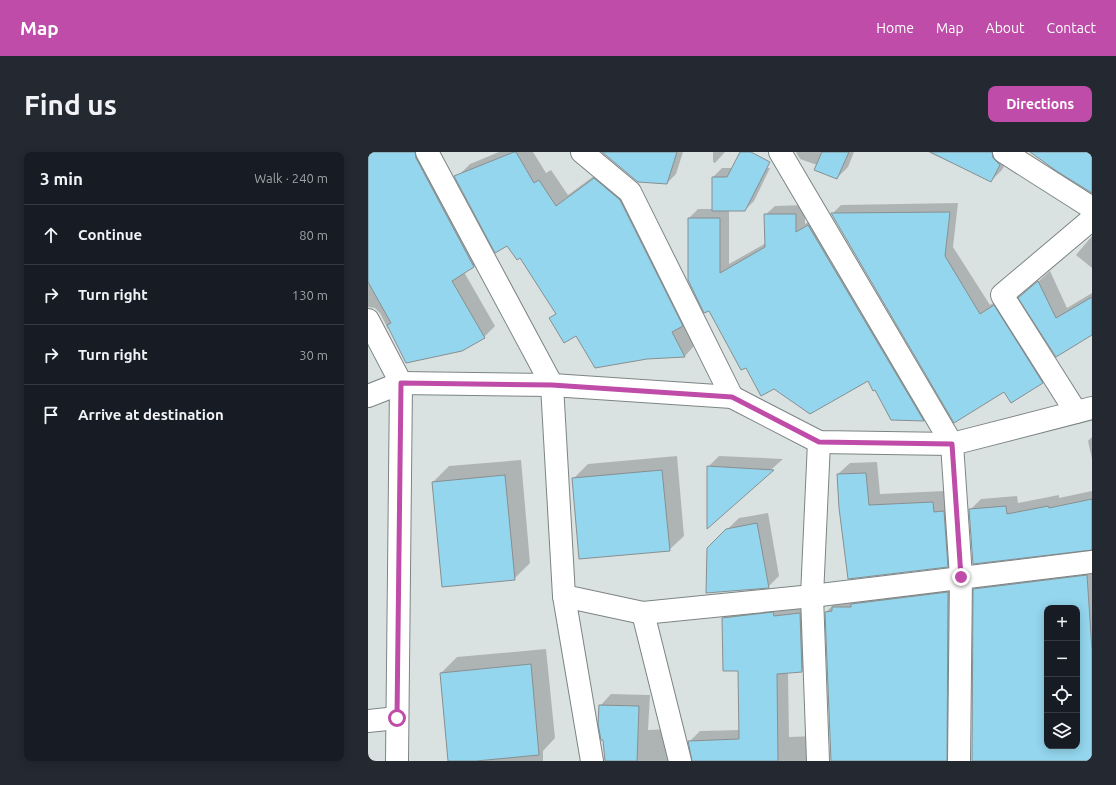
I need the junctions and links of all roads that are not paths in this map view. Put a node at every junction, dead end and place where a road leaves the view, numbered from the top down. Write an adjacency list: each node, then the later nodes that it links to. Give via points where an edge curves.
1 (430, 152): 9 (street)
2 (582, 152): 11 (street, via 630,192)
3 (780, 152): 14 (street)
4 (1004, 152): 5 (street)
5 (1092, 208)
6 (1092, 218): 12 (street, via 1002,295)
7 (368, 320): 8 (street)
8 (401, 383): 9 (street); 10 (street); 20 (street)
9 (552, 385): 11 (street); 17 (street)
10 (368, 396)
11 (732, 397): 13 (street)
12 (1084, 410): 14 (street)
13 (819, 442): 14 (street); 18 (street)
14 (952, 444): 16 (street)
15 (1092, 562): 16 (street)
16 (961, 577): 18 (street); 26 (street)
17 (564, 596): 19 (street); 23 (street)
18 (812, 596): 19 (street); 25 (street)
19 (643, 613): 24 (street)
20 (397, 718): 21 (street); 22 (street)
21 (368, 721)
22 (397, 761)
23 (592, 761)
24 (680, 761)
25 (818, 761)
26 (959, 761)

